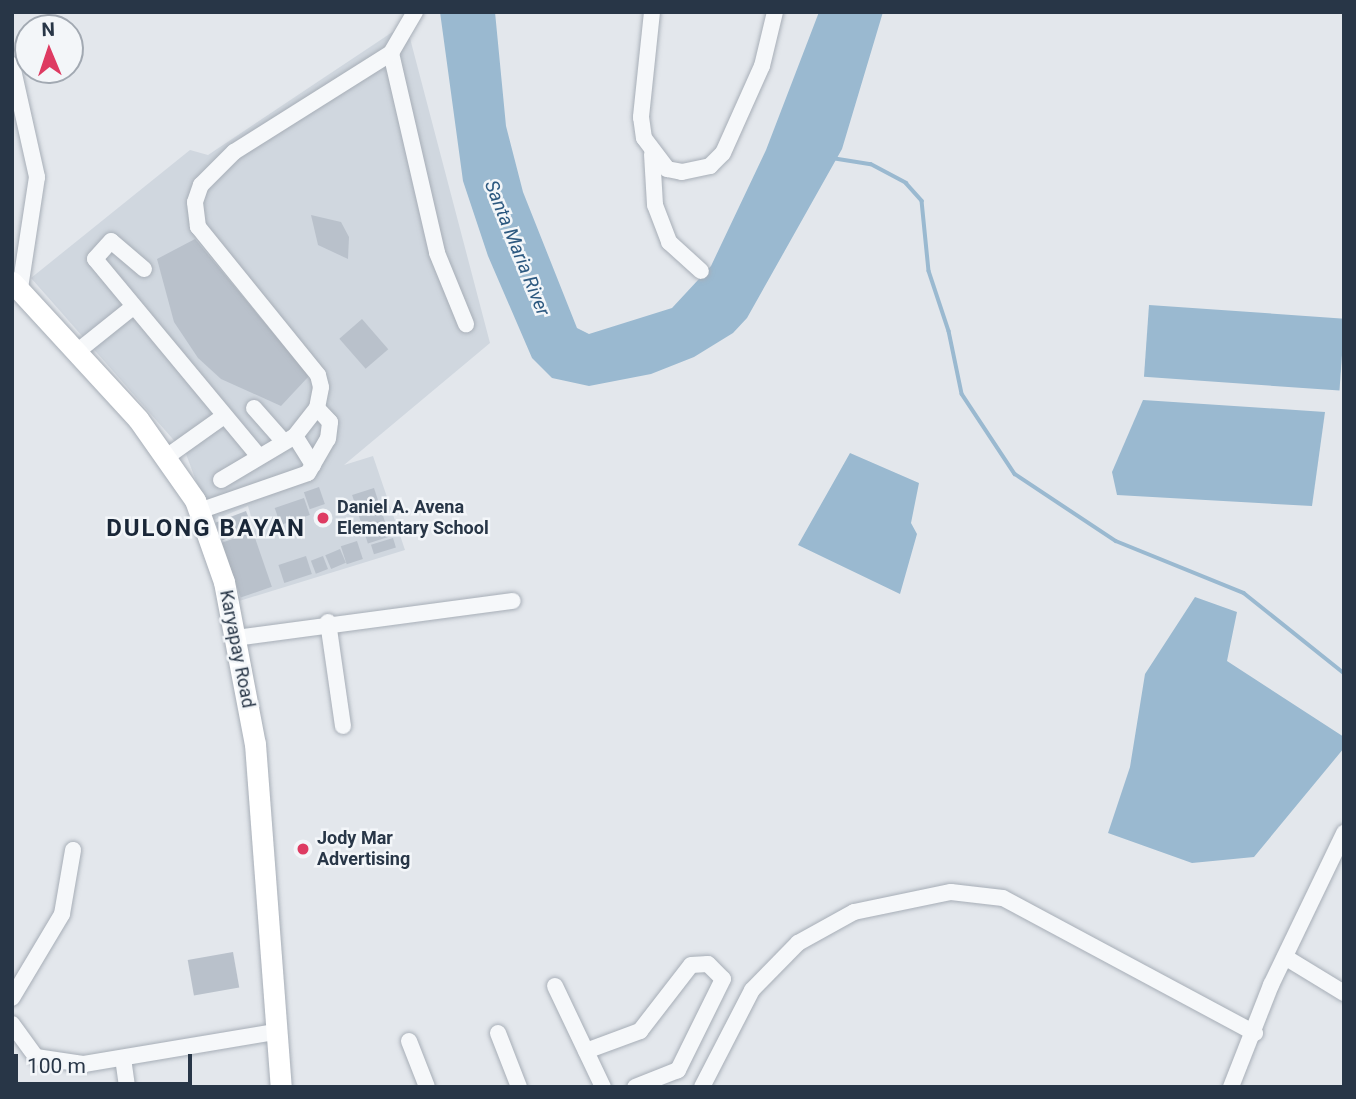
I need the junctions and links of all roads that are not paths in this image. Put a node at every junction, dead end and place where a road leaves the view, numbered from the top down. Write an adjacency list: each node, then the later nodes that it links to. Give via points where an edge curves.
1 (415, 12): 4 (street)
2 (652, 12): 6 (street, via 640,117)
3 (775, 12): 6 (street, via 762,66 723,153 710,166 682,172 667,169)
4 (391, 53): 11 (street, via 437,253); 14 (street, via 234,152 210,172 195,202 203,235 318,375)
5 (12, 65): 9 (street, via 37,177)
6 (652, 154): 8 (street, via 654,205 669,242)
7 (144, 269): 10 (street, via 111,241 95,258)
8 (701, 271)
9 (16, 285): 12 (main road, Karyapay Road)
10 (133, 307): 12 (street); 15 (street)
11 (466, 324)
12 (78, 351): 18 (main road, Karyapay Road)
13 (254, 408): 16 (street)
14 (317, 408): 16 (street); 19 (street, via 330,422 328,439)
15 (224, 416): 17 (street); 18 (street)
16 (289, 439): 17 (street); 19 (street)
17 (258, 455): 20 (street)
18 (165, 458): 21 (main road, Karyapay Road)
19 (313, 465): 21 (street, via 307,473)
20 (221, 480)
21 (199, 511): 24 (main road, Karyapay Road, via 225,582)
22 (513, 601): 23 (street)
23 (328, 622): 24 (street); 25 (street)
24 (235, 638): 33 (main road, Karyapay Road, via 255,744)
25 (343, 726)
26 (1344, 833): 28 (street)
27 (73, 850): 31 (street, via 62,914)
28 (1285, 957): 30 (street); 34 (street)
29 (555, 986): 37 (street)
30 (1344, 993)
31 (12, 999)
32 (12, 1024): 38 (street, via 36,1057 84,1064)
33 (275, 1032): 38 (street); 40 (main road, Karyapay Road)
34 (1255, 1033): 45 (street, via 1003,898 951,892 854,912 798,943 752,990); 46 (street)
35 (498, 1034): 42 (street)
36 (409, 1041): 41 (street)
37 (586, 1051): 43 (street); 44 (street, via 640,1031 691,965 708,964 723,979 678,1070)
38 (123, 1058): 39 (street)
39 (127, 1087)
40 (281, 1087)
41 (427, 1087)
42 (519, 1087)
43 (603, 1087)
44 (635, 1087)
45 (702, 1087)
46 (1231, 1087)

